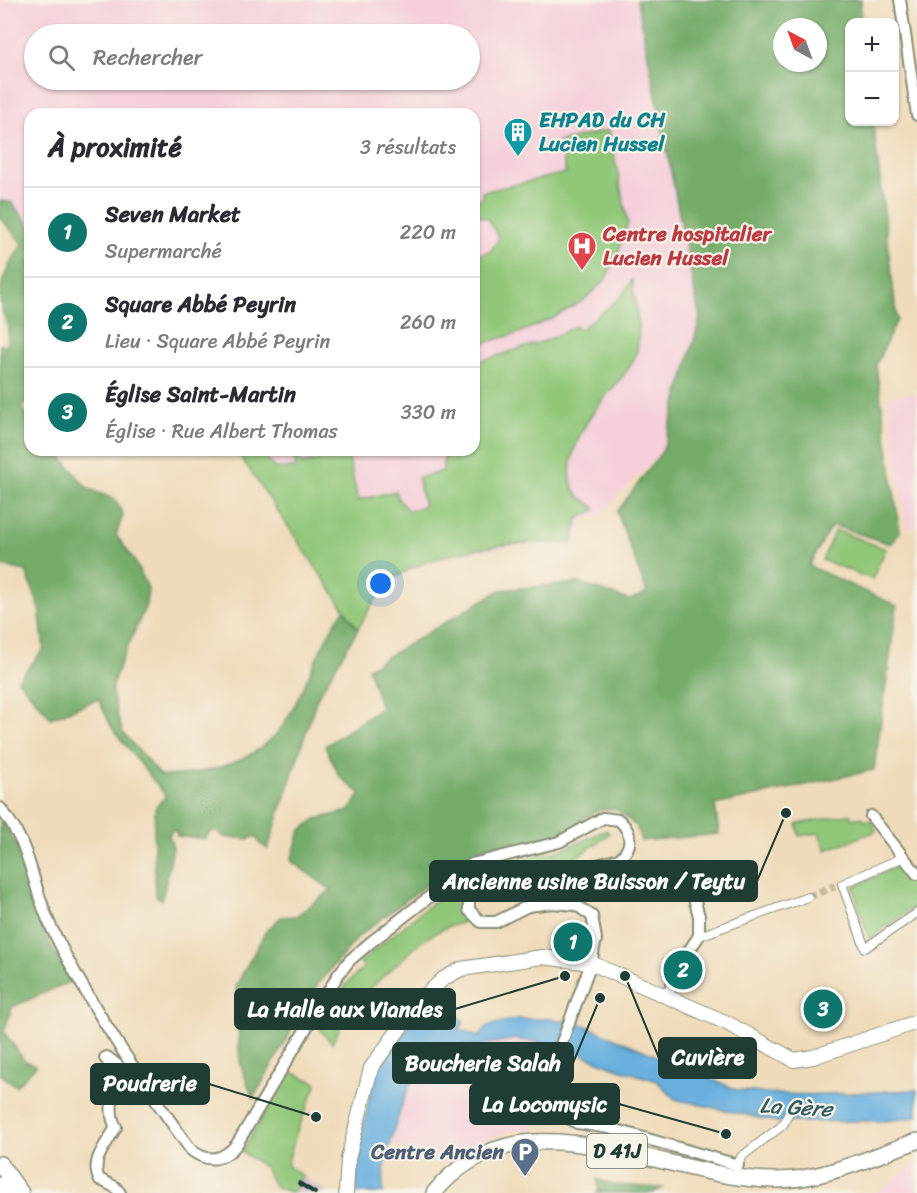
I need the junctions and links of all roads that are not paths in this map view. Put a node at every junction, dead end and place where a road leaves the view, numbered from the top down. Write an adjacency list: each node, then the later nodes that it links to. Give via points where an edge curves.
1 (900, 0): 2 (street)
2 (917, 115)
3 (0, 808): 15 (street, via 24,844 37,895 53,931)
4 (871, 816): 5 (street)
5 (904, 857): 7 (street); 9 (street, via 839,885 864,950)
6 (726, 870): 10 (street, via 692,891 699,916)
7 (917, 874)
8 (808, 897): 10 (street)
9 (917, 913)
10 (699, 936): 12 (street)
11 (591, 963): 12 (main road); 14 (street, via 555,1061 503,1053); 15 (street, via 596,929 592,916 576,905 541,903 490,922 476,919 468,903 472,891 484,883 538,881 619,859 628,850 629,835 624,825 611,818 603,818 559,842 472,864 357,954 322,1000 237,1144 222,1158 206,1158 191,1150); 25 (main road, via 542,957 507,960 452,973 430,991 403,1021 371,1068 348,1159)
12 (667, 996): 13 (main road, via 794,1060)
13 (917, 1022)
14 (461, 1057)
15 (136, 1070): 24 (street, via 125,1071 105,1058 113,1086 112,1120 116,1127 95,1162 96,1172 99,1179 116,1186)
16 (547, 1085): 20 (street, via 555,1110 577,1123 609,1128)
17 (795, 1100): 20 (street, via 783,1125 741,1157)
18 (916, 1142): 26 (main road, D 41J, via 829,1171 778,1180 726,1176 592,1145 533,1141 476,1157)
19 (0, 1164): 23 (main road)
20 (738, 1165)
21 (0, 1185): 22 (main road)
22 (6, 1193)
23 (21, 1193)
24 (120, 1193)
25 (346, 1193)
26 (434, 1193)

